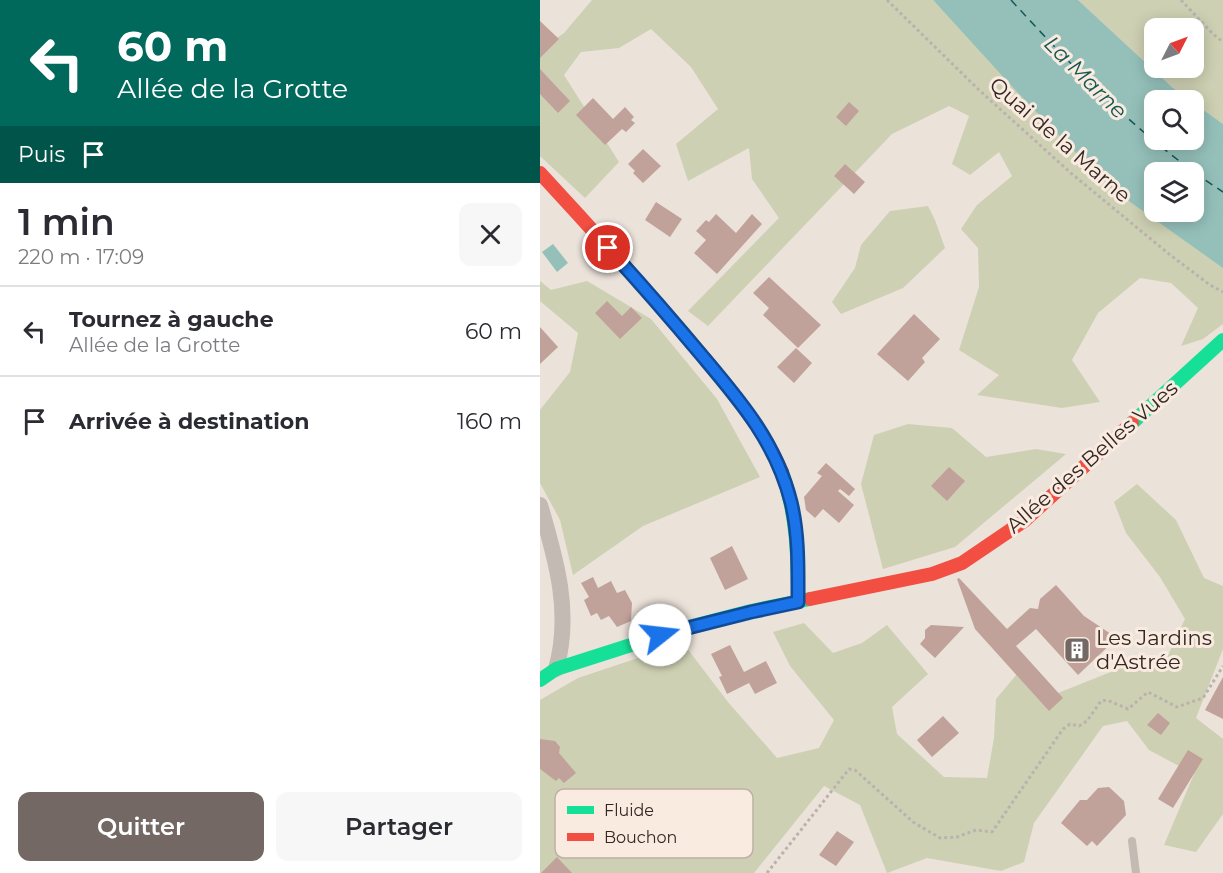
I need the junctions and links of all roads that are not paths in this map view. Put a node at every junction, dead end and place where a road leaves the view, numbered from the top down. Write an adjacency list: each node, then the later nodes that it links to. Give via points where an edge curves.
1 (540, 173): 4 (street, via 662,307 744,406 768,442 791,502 798,538)
2 (1223, 340): 4 (street, Allée des Belles Vues, via 1024,521 962,563 924,576)
3 (540, 505): 5 (street, via 557,567 563,618)
4 (798, 602): 5 (street, Allée des Belles Vues, via 681,629)
5 (556, 669): 6 (street, Allée des Belles Vues)
6 (540, 680)
7 (1132, 841): 8 (lane)
8 (1136, 873)

